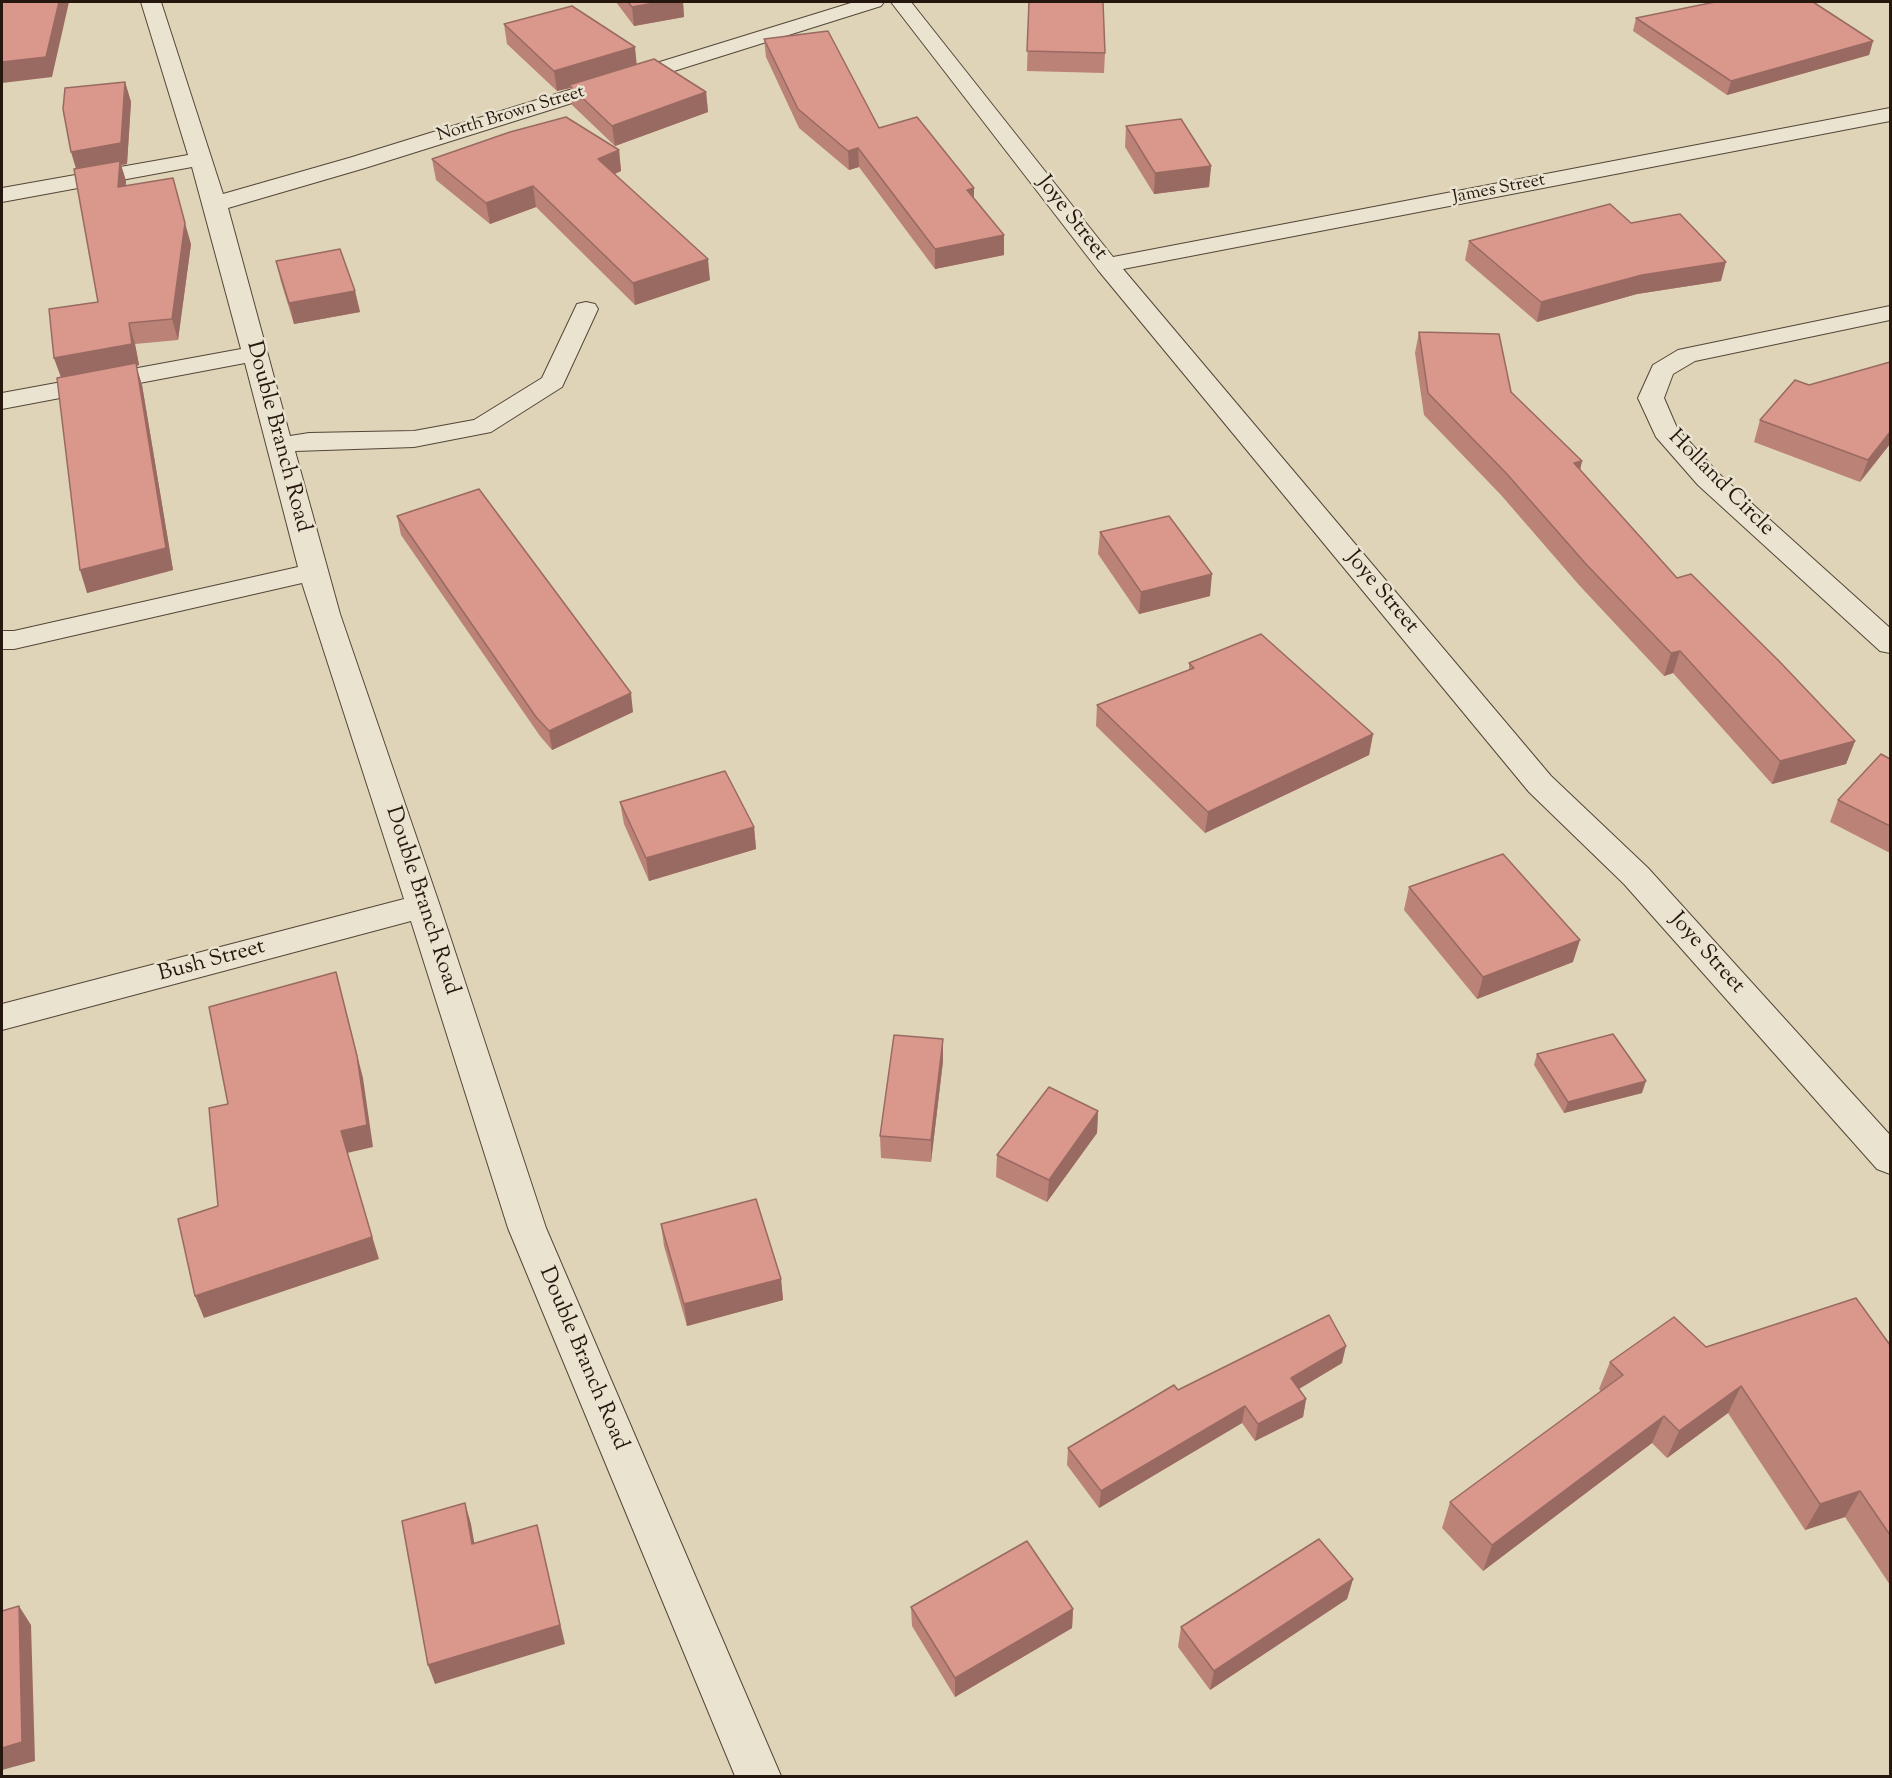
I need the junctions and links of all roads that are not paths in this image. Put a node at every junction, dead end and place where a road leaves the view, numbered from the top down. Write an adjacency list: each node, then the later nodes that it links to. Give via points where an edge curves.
1 (151, 2): 5 (street, Double Branch Road)
2 (874, 2): 7 (street, North Brown Street)
3 (901, 2): 8 (street, Joye Street)
4 (1890, 114): 8 (street, James Street)
5 (201, 159): 6 (street); 7 (street, Double Branch Road)
6 (2, 195)
7 (215, 204): 11 (street, Double Branch Road)
8 (1107, 265): 19 (street, Joye Street, via 1540,784 1636,876)
9 (586, 309): 13 (street, via 553,382 482,426 414,439)
10 (1890, 313): 16 (street, Holland Circle, via 1687,355 1662,370 1651,398 1665,431 1708,479)
11 (255, 354): 12 (street); 13 (street, Double Branch Road)
12 (2, 401)
13 (280, 445): 14 (street, Double Branch Road)
14 (313, 572): 15 (street); 17 (street, Double Branch Road)
15 (2, 640)
16 (1890, 644)
17 (423, 906): 18 (street, Bush Street); 20 (street, Double Branch Road, via 527,1228)
18 (2, 1017)
19 (1890, 1159)
20 (748, 1774)

